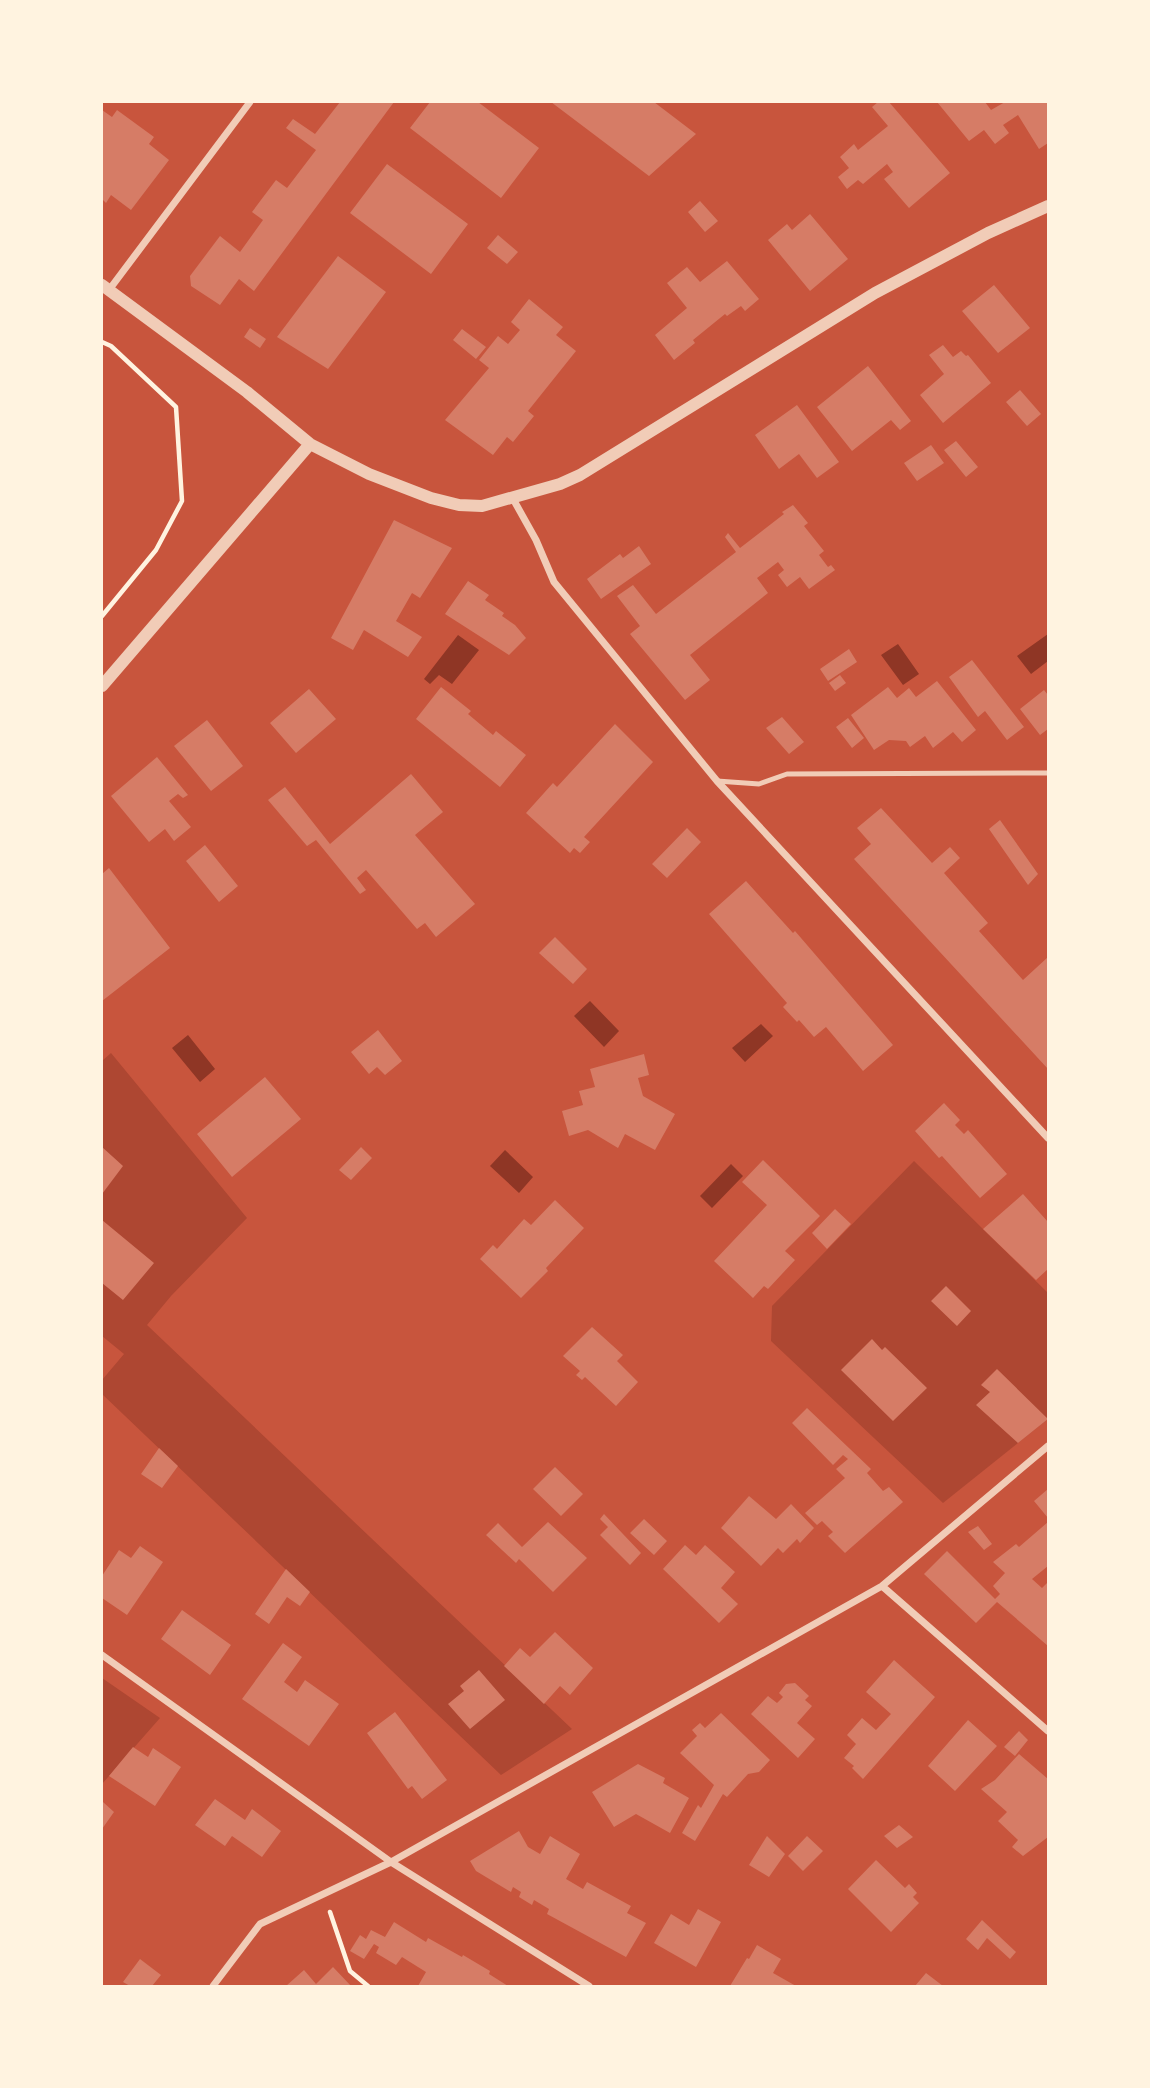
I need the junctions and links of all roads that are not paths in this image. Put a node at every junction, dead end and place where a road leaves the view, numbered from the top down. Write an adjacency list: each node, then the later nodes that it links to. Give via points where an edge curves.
1 (250, 102): 3 (street)
2 (1048, 206): 5 (street, via 875,293 580,475)
3 (105, 288): 4 (street)
4 (310, 444): 5 (street, via 357,469 431,498 482,506); 6 (street)
5 (512, 496): 8 (street, via 554,582)
6 (102, 686)
7 (1048, 773): 8 (lane, via 787,774 759,784)
8 (717, 781): 9 (street)
9 (1048, 1138)
10 (1048, 1446): 11 (street)
11 (882, 1586): 13 (street); 14 (street)
12 (102, 1655): 14 (street)
13 (1048, 1731)
14 (391, 1862): 15 (street, via 260,1924); 16 (street)
15 (213, 1986)
16 (589, 1986)

